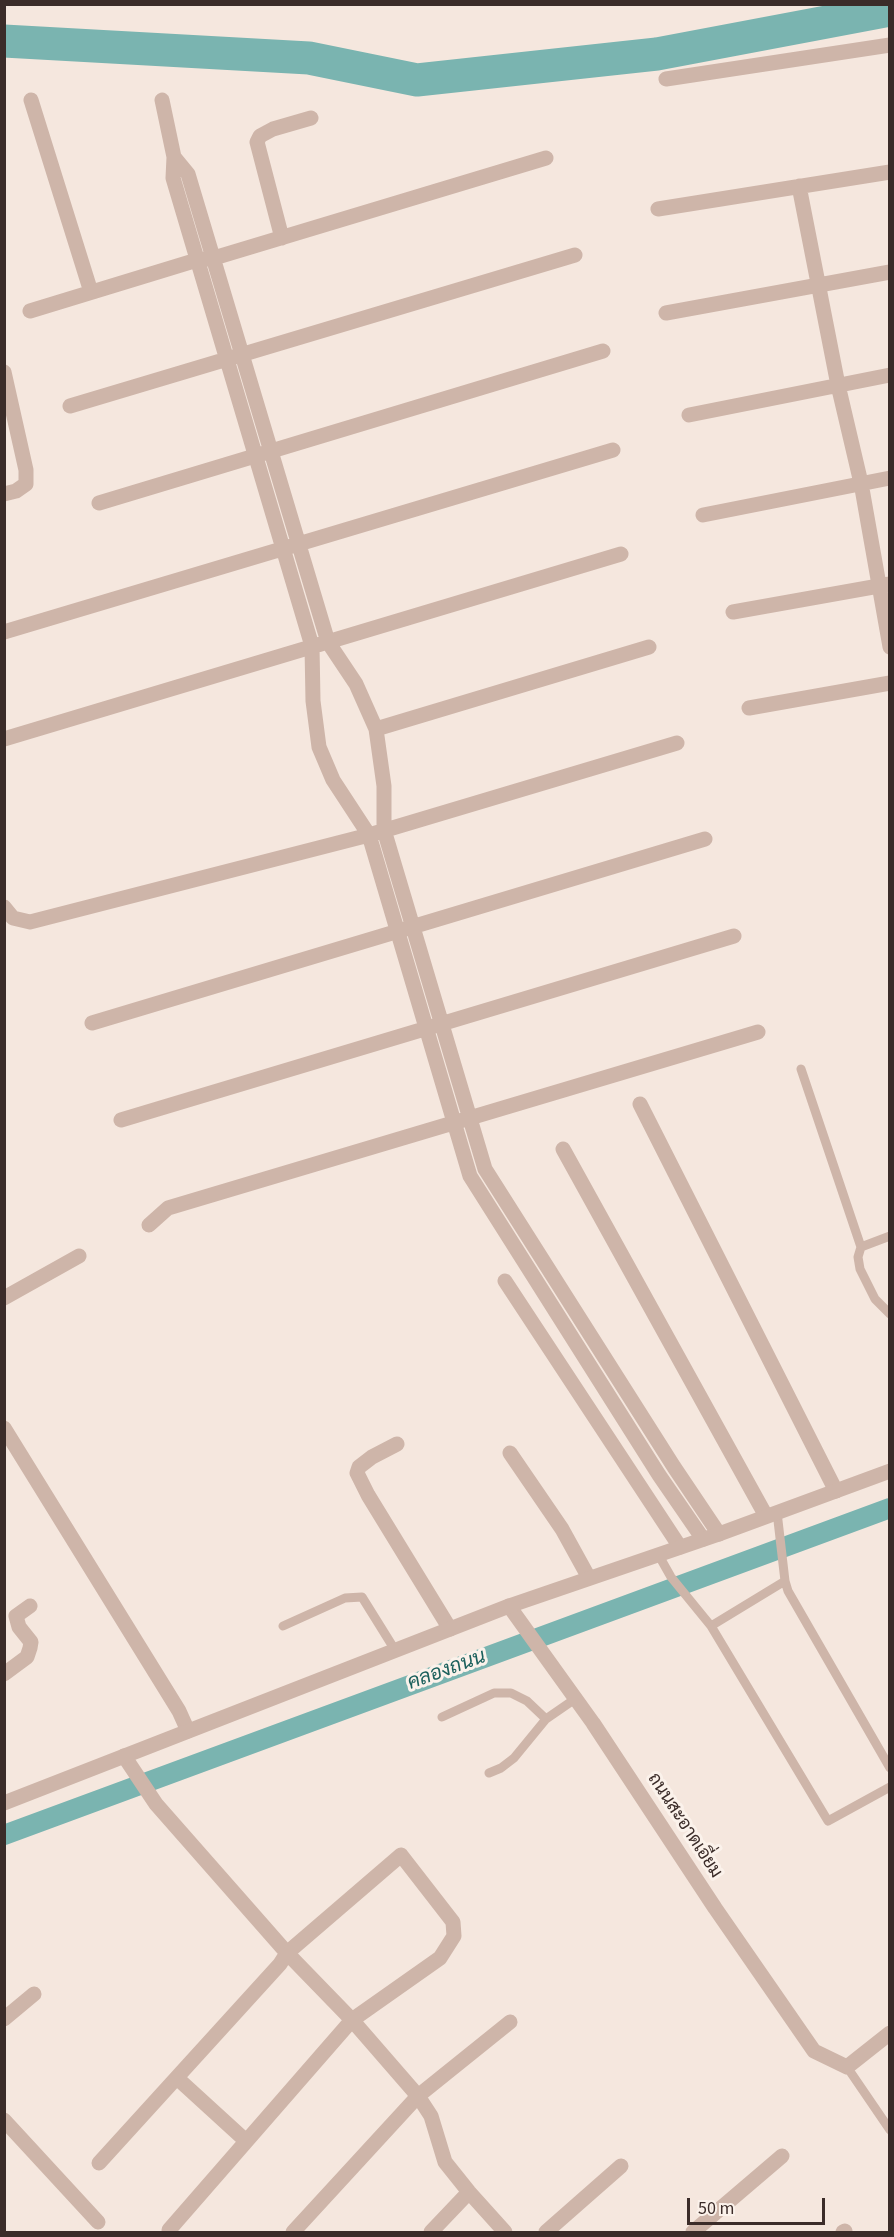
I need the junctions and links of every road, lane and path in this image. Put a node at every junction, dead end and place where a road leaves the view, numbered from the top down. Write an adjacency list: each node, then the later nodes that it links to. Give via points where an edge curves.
1 (890, 45): 2 (street)
2 (666, 79)
3 (31, 100): 17 (street)
4 (162, 100): 6 (street)
5 (311, 118): 11 (street, via 273,129 257,142)
6 (174, 157): 13 (street, via 188,174); 14 (street, via 173,178)
7 (546, 158): 11 (street)
8 (890, 172): 9 (street)
9 (799, 186): 10 (street); 16 (street)
10 (658, 209)
11 (282, 238): 13 (street)
12 (575, 255): 21 (street)
13 (214, 258): 14 (street); 21 (street)
14 (197, 260): 17 (street); 22 (street)
15 (890, 272): 16 (street)
16 (819, 285): 19 (street); 25 (street)
17 (91, 292): 18 (street)
18 (30, 310)
19 (666, 313)
20 (603, 351): 29 (street)
21 (243, 355): 22 (street); 29 (street)
22 (227, 359): 26 (street); 30 (street)
23 (890, 375): 25 (street)
24 (5, 377): 33 (street, via 26,484)
25 (838, 385): 27 (street); 32 (street)
26 (70, 406)
27 (689, 415)
28 (613, 450): 36 (street)
29 (271, 451): 30 (street); 36 (street)
30 (255, 456): 34 (street); 37 (street)
31 (890, 478): 32 (street)
32 (861, 483): 35 (street); 39 (street)
33 (4, 494)
34 (99, 503)
35 (703, 515)
36 (299, 544): 37 (street); 42 (street)
37 (283, 549): 41 (street); 43 (street)
38 (621, 554): 42 (street)
39 (884, 585): 40 (street); 45 (street)
40 (733, 612)
41 (4, 632)
42 (328, 642): 43 (street); 48 (street, via 357,684)
43 (312, 646): 49 (street); 52 (street, via 319,747 333,780)
44 (648, 647): 48 (street)
45 (890, 647)
46 (890, 683): 47 (street)
47 (749, 708)
48 (376, 729): 51 (street, via 384,786)
49 (4, 739)
50 (677, 742): 51 (street)
51 (384, 830): 52 (street); 55 (street)
52 (369, 835): 54 (street, via 30,922 13,918); 56 (street)
53 (705, 839): 55 (street)
54 (4, 907)
55 (413, 927): 56 (street); 59 (street)
56 (397, 932): 58 (street); 60 (street)
57 (734, 936): 59 (street)
58 (92, 1023)
59 (442, 1023): 60 (street); 64 (street)
60 (426, 1028): 65 (street); 66 (street)
61 (758, 1032): 64 (street)
62 (801, 1069): 72 (lane)
63 (640, 1104): 81 (street)
64 (470, 1118): 66 (street); 68 (street, via 485,1169)
65 (121, 1120)
66 (454, 1123): 69 (street, via 470,1176); 70 (street, via 168,1208)
67 (563, 1149): 82 (street)
68 (512, 1211): 69 (street); 83 (street)
69 (498, 1220): 84 (street)
70 (149, 1225)
71 (890, 1236): 72 (lane)
72 (861, 1246): 76 (lane, via 860,1269 875,1299)
73 (79, 1256): 75 (street)
74 (505, 1281): 85 (street)
75 (4, 1298)
76 (890, 1314)
77 (4, 1428): 99 (street)
78 (397, 1444): 93 (street, via 372,1457 357,1473)
79 (510, 1453): 87 (street, via 562,1529)
80 (890, 1471): 81 (street)
81 (836, 1491): 82 (street)
82 (772, 1514): 83 (street); 88 (lane, via 781,1532)
83 (719, 1534): 84 (street)
84 (703, 1539): 85 (street)
85 (680, 1547): 86 (street)
86 (658, 1554): 87 (street); 92 (lane, via 671,1577)
87 (589, 1578): 90 (street)
88 (784, 1581): 92 (lane); 101 (lane)
89 (30, 1606): 95 (street, via 16,1616 31,1642 27,1657)
90 (509, 1606): 93 (street); 96 (street, ถนนสะอาดเอี่ยม)
91 (283, 1626): 94 (lane, via 345,1598 362,1597)
92 (711, 1626): 103 (lane, via 828,1821)
93 (450, 1629): 94 (street)
94 (395, 1650): 99 (street)
95 (4, 1674)
96 (575, 1699): 98 (lane); 111 (street, ถนนสะอาดเอี่ยม, via 813,2051)
97 (442, 1717): 98 (lane, via 494,1693 511,1693 527,1701)
98 (546, 1719): 102 (lane, via 514,1758)
99 (188, 1731): 100 (street)
100 (124, 1756): 104 (street); 105 (street, via 156,1804)
101 (890, 1768)
102 (489, 1773)
103 (890, 1787)
104 (4, 1803)
105 (287, 1953): 108 (street); 108 (street, via 401,1855 453,1922 454,1936 440,1958); 112 (street)
106 (33, 1994): 107 (street)
107 (4, 2019)
108 (352, 2020): 113 (street); 116 (street)
109 (510, 2022): 113 (street)
110 (890, 2034): 111 (street)
111 (840, 2065): 115 (lane)
112 (177, 2078): 116 (street); 118 (street)
113 (418, 2096): 120 (street, via 430,2116 445,2162); 123 (street)
114 (4, 2120): 121 (street)
115 (890, 2130)
116 (246, 2141): 122 (street)
117 (782, 2156): 127 (street)
118 (99, 2163)
119 (621, 2166): 126 (street)
120 (469, 2192): 124 (street); 125 (street)
121 (98, 2222)
122 (169, 2230)
123 (293, 2232)
124 (431, 2232)
125 (505, 2232)
126 (546, 2232)
127 (693, 2232)

